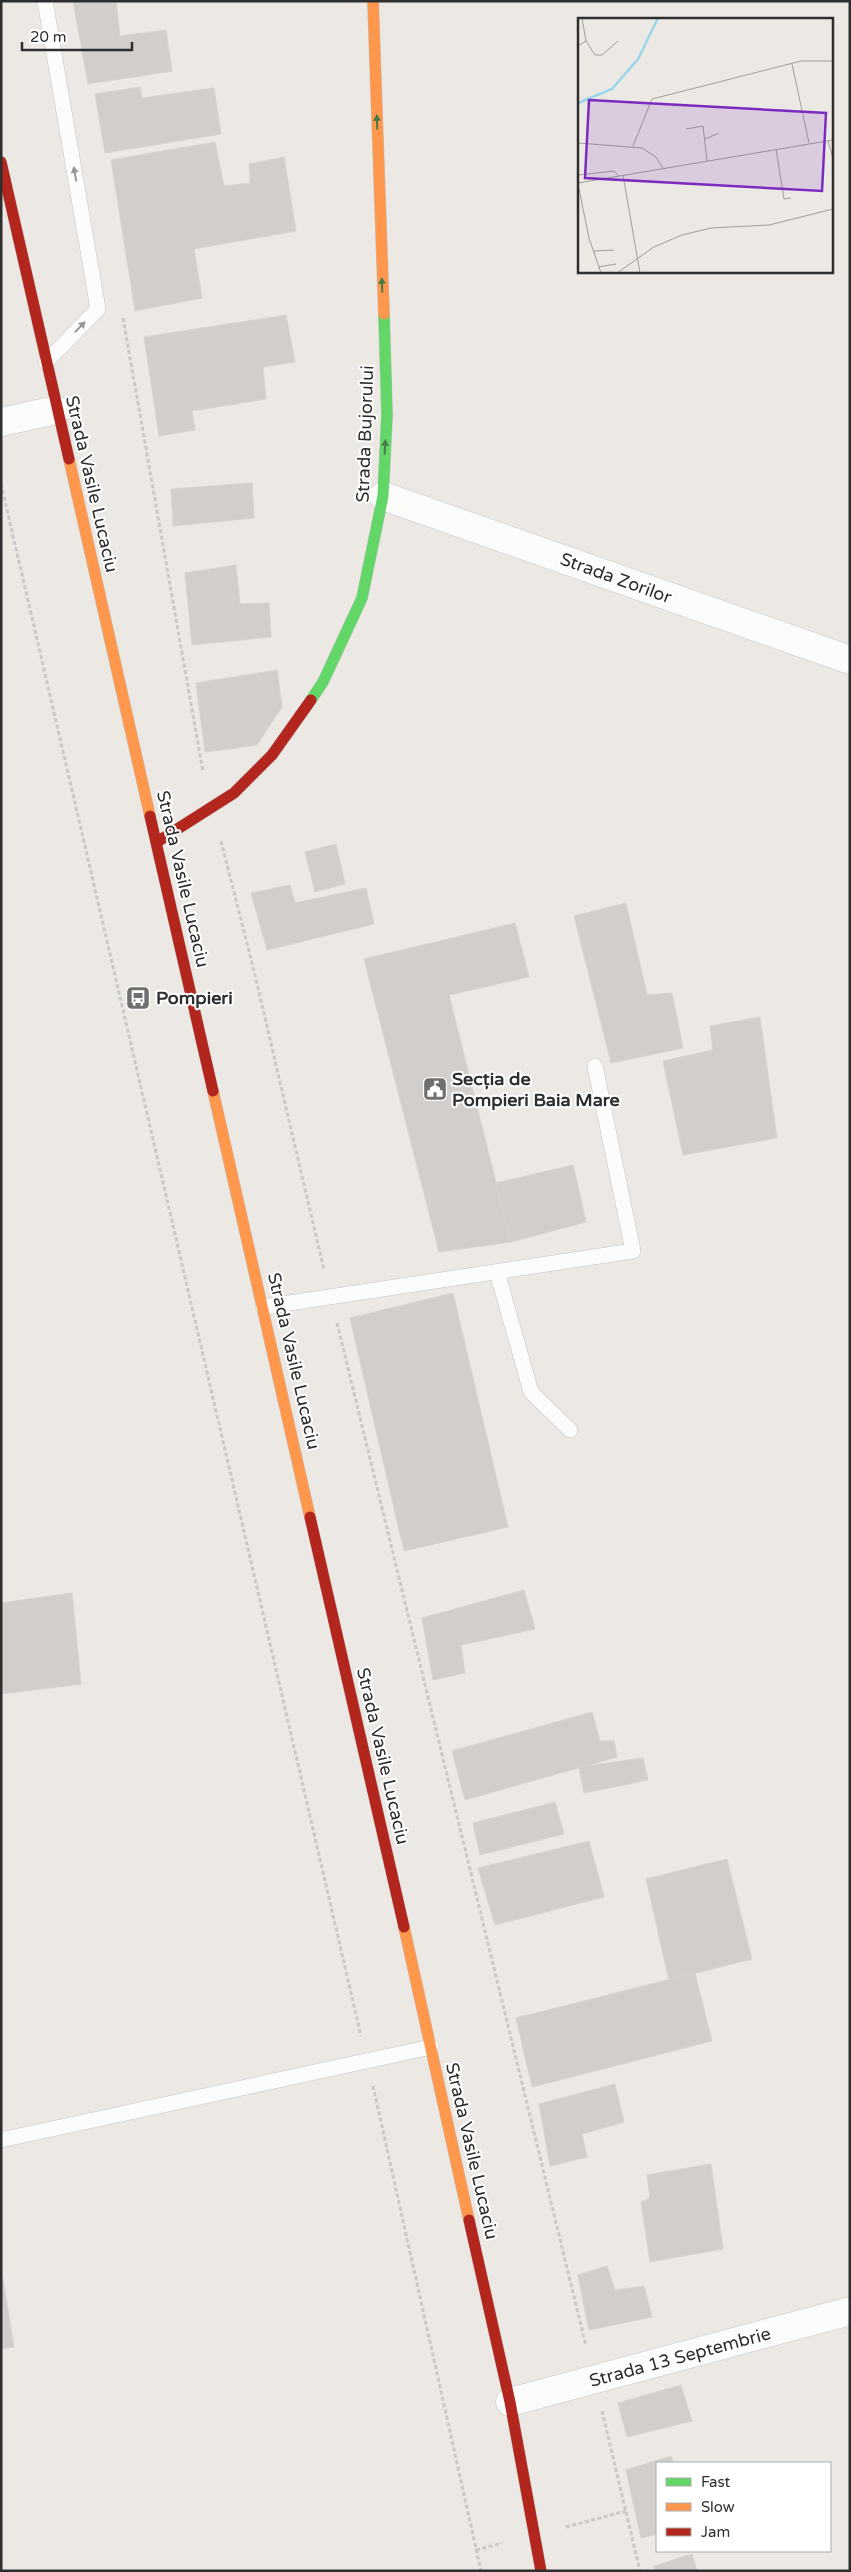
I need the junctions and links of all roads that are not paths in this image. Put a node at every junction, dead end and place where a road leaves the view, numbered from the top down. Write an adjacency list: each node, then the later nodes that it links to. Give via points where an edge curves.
1 (45, 1): 4 (lane, one-way to 1, via 98,309)
2 (373, 1): 7 (main road, Strada Bujorului, one-way to 2, via 386,415)
3 (1, 162): 4 (main road, Strada Vasile Lucaciu)
4 (46, 362): 5 (main road, Strada Vasile Lucaciu)
5 (56, 410): 6 (street); 9 (main road, Strada Vasile Lucaciu)
6 (1, 422)
7 (383, 496): 8 (street, Strada Zorilor); 9 (main road, Strada Bujorului, via 362,598 323,682 297,722 272,755 234,793)
8 (850, 660)
9 (156, 842): 12 (main road, Strada Vasile Lucaciu)
10 (595, 1066): 11 (lane, via 634,1251)
11 (497, 1272): 12 (lane); 13 (lane, via 531,1392)
12 (263, 1307): 14 (main road, Strada Vasile Lucaciu)
13 (570, 1430)
14 (431, 2047): 15 (lane); 17 (main road, Strada Vasile Lucaciu)
15 (1, 2140)
16 (850, 2311): 17 (street, Strada 13 Septembrie)
17 (510, 2402): 18 (main road, Strada Vasile Lucaciu)
18 (542, 2571)

